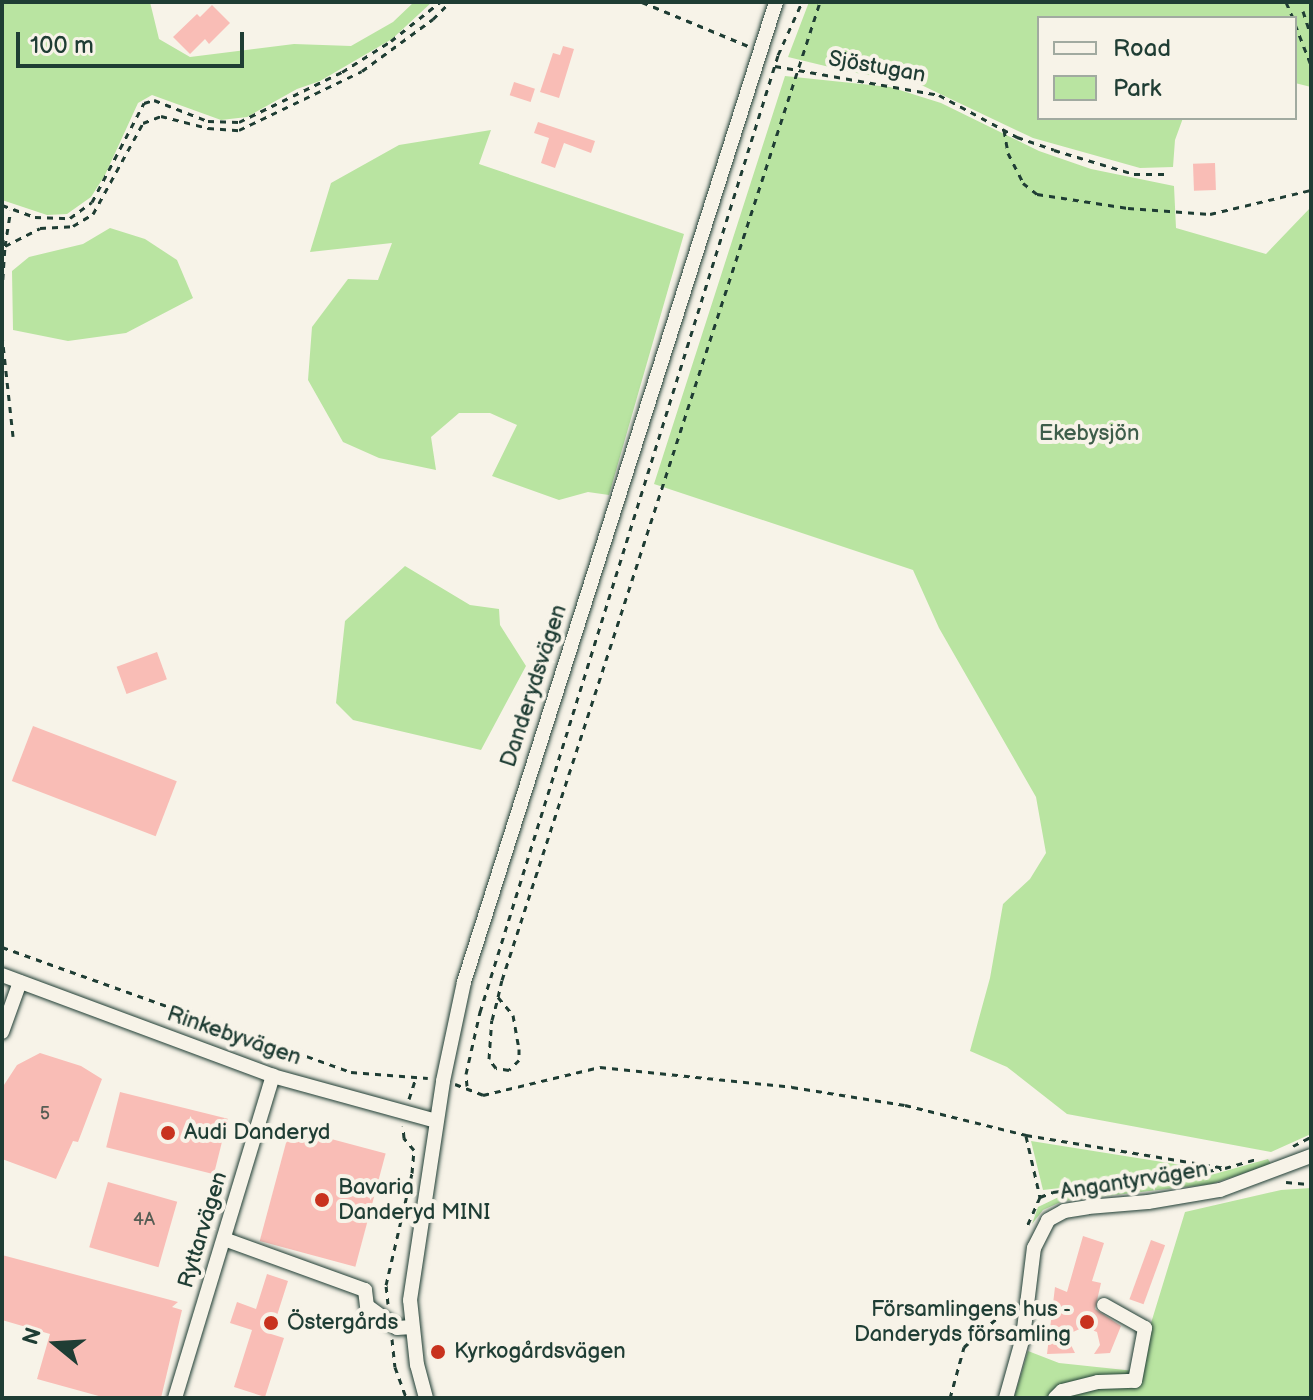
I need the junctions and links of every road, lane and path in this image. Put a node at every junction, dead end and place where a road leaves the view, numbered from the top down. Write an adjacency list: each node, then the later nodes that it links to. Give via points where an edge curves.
1 (440, 2): 19 (path, via 342,72 239,122 208,121 149,101 92,202 70,218 35,217)
2 (450, 2): 20 (path, via 362,71 239,130 161,116 143,123 93,214 73,226 40,228)
3 (642, 2): 11 (path)
4 (776, 2): 11 (street, Danderydsvägen)
5 (802, 2): 10 (path)
6 (820, 2): 14 (path)
7 (1303, 11): 9 (path)
8 (1297, 29): 12 (path)
9 (1311, 36)
10 (778, 55): 11 (path); 13 (path)
11 (759, 56): 13 (path, Sjöstugan); 31 (street, Danderydsvägen, via 479,929)
12 (1311, 65)
13 (775, 66): 14 (path, Sjöstugan); 32 (path, via 480,1012 467,1087 483,1095 600,1067 792,1087)
14 (796, 70): 15 (path, Sjöstugan, via 939,95); 27 (path)
15 (1004, 130): 16 (path, Sjöstugan, via 1134,174); 17 (path, via 1023,183 1037,194 1210,214)
16 (1168, 174)
17 (1311, 190)
18 (2, 205): 19 (path)
19 (11, 209): 20 (path)
20 (5, 246): 21 (path)
21 (2, 291)
22 (2, 335): 23 (path)
23 (13, 436)
24 (2, 947): 30 (path, via 351,1072 415,1080)
25 (2, 975): 26 (street, Rinkebyvägen)
26 (20, 982): 28 (street); 29 (street, Rinkebyvägen)
27 (498, 997): 27 (path, via 489,1059 496,1068 509,1070 519,1060 519,1049 513,1015)
28 (2, 1032)
29 (273, 1076): 30 (street, Rinkebyvägen); 38 (street, Ryttarvägen)
30 (405, 1112): 31 (street, Rinkebyvägen); 41 (path, via 404,1138 414,1150 386,1285)
31 (436, 1121): 42 (street, Danderydsvägen, via 415,1249)
32 (1026, 1135): 35 (path); 36 (path)
33 (1311, 1156): 47 (street, Angantyrvägen, via 1220,1190 1076,1209 1048,1220 1034,1248 1023,1337)
34 (1260, 1158): 35 (path)
35 (1225, 1168): 36 (path)
36 (1040, 1197): 37 (path)
37 (1026, 1230)
38 (224, 1239): 41 (street, via 365,1290 367,1306); 43 (street, Ryttarvägen)
39 (1014, 1303): 46 (path, via 964,1347)
40 (1104, 1305): 48 (street, via 1145,1328 1135,1381 1098,1382 1062,1391)
41 (390, 1323): 42 (street); 44 (path, via 395,1367)
42 (412, 1327): 45 (street, Danderydsvägen)
43 (178, 1397)
44 (406, 1398)
45 (426, 1398)
46 (950, 1398)
47 (1006, 1398)
48 (1055, 1398)

